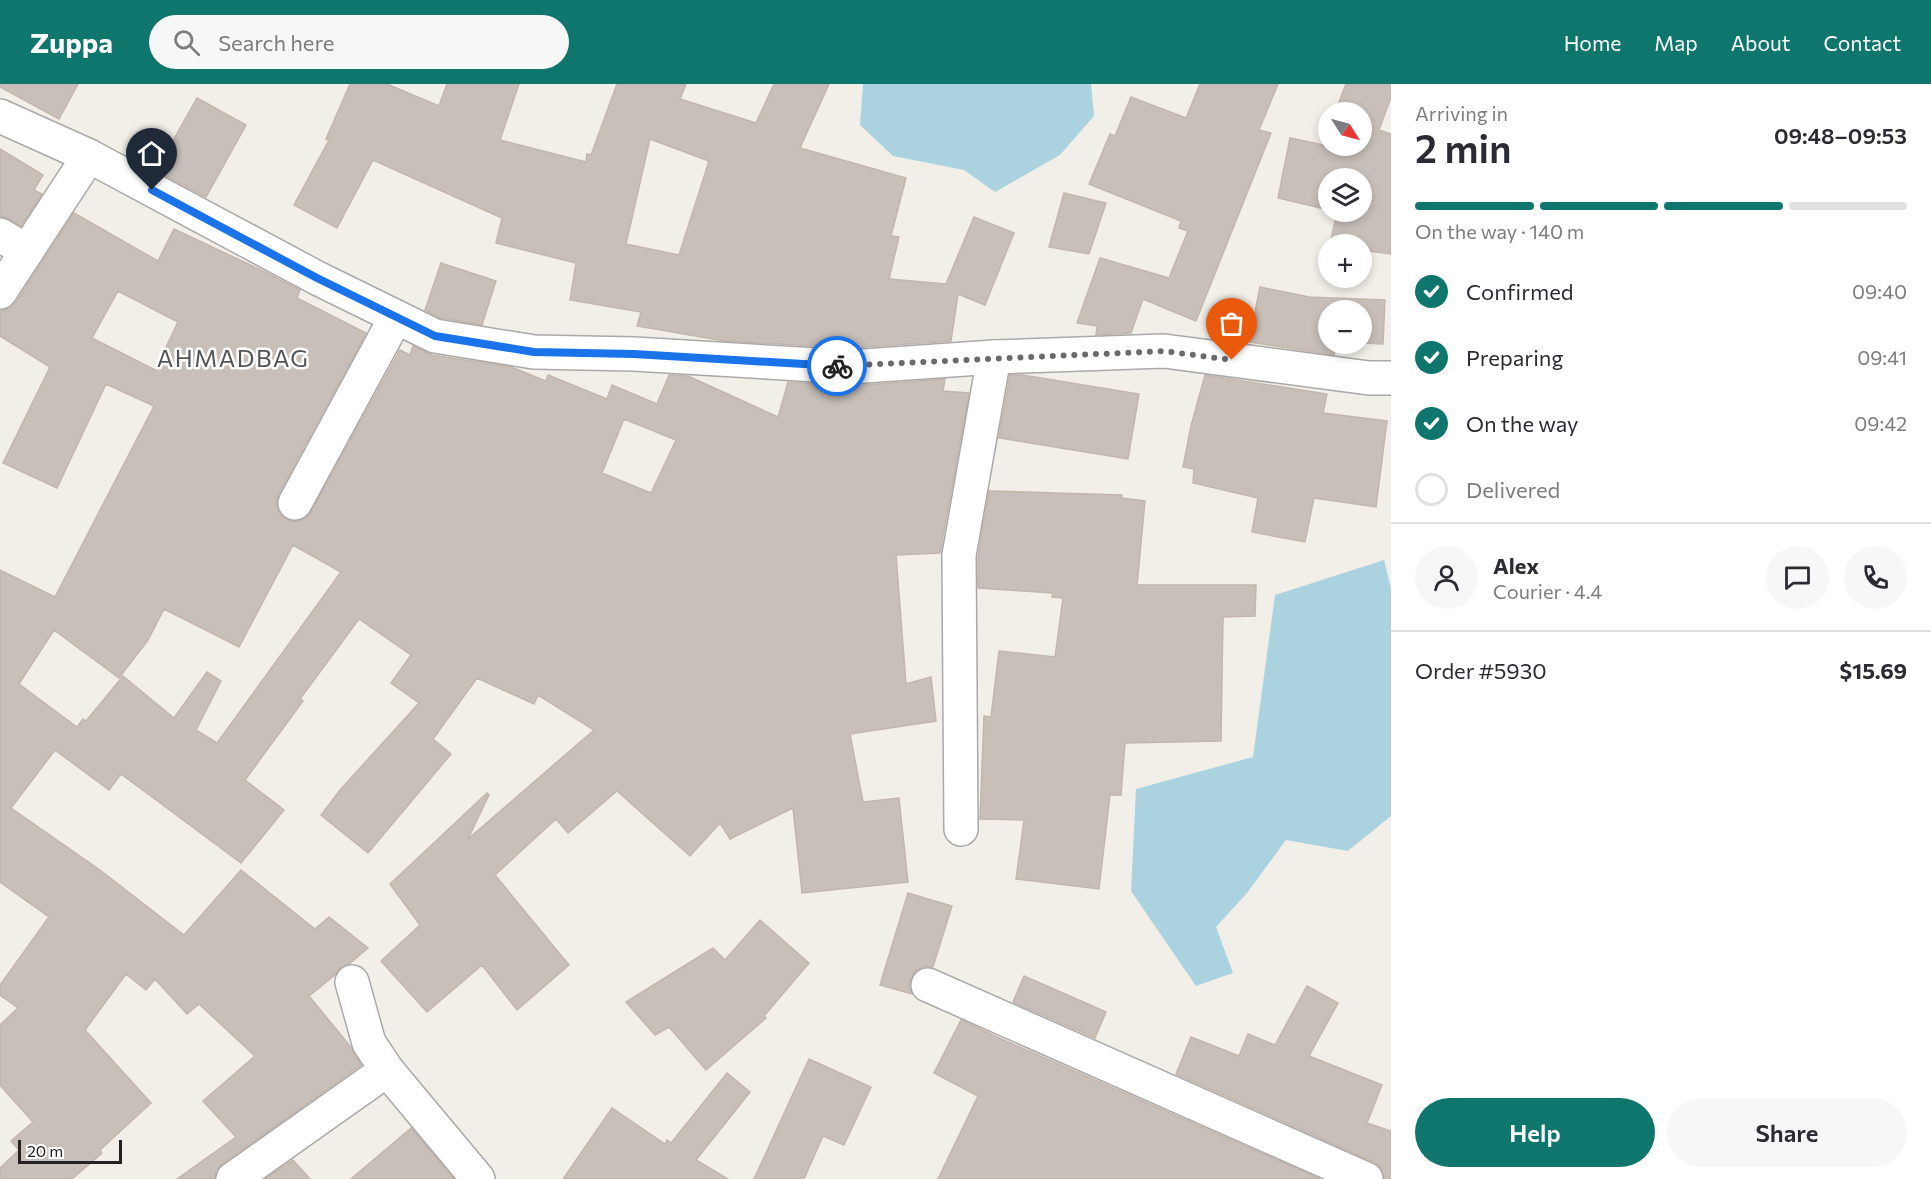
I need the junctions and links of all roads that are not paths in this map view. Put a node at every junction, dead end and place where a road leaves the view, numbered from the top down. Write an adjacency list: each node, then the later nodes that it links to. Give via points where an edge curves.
1 (0, 116): 2 (street)
2 (89, 156): 3 (street); 5 (street)
3 (13, 243): 4 (street)
4 (0, 291)
5 (396, 317): 6 (street, via 435,336 534,352 850,367); 8 (street)
6 (994, 357): 7 (street, via 1164,351); 9 (street, via 959,555)
7 (1391, 378)
8 (295, 503)
9 (961, 829)
10 (352, 982): 12 (street, via 369,1043)
11 (928, 985): 15 (street)
12 (387, 1070): 13 (street); 14 (street)
13 (233, 1179)
14 (478, 1179)
15 (1366, 1179)

